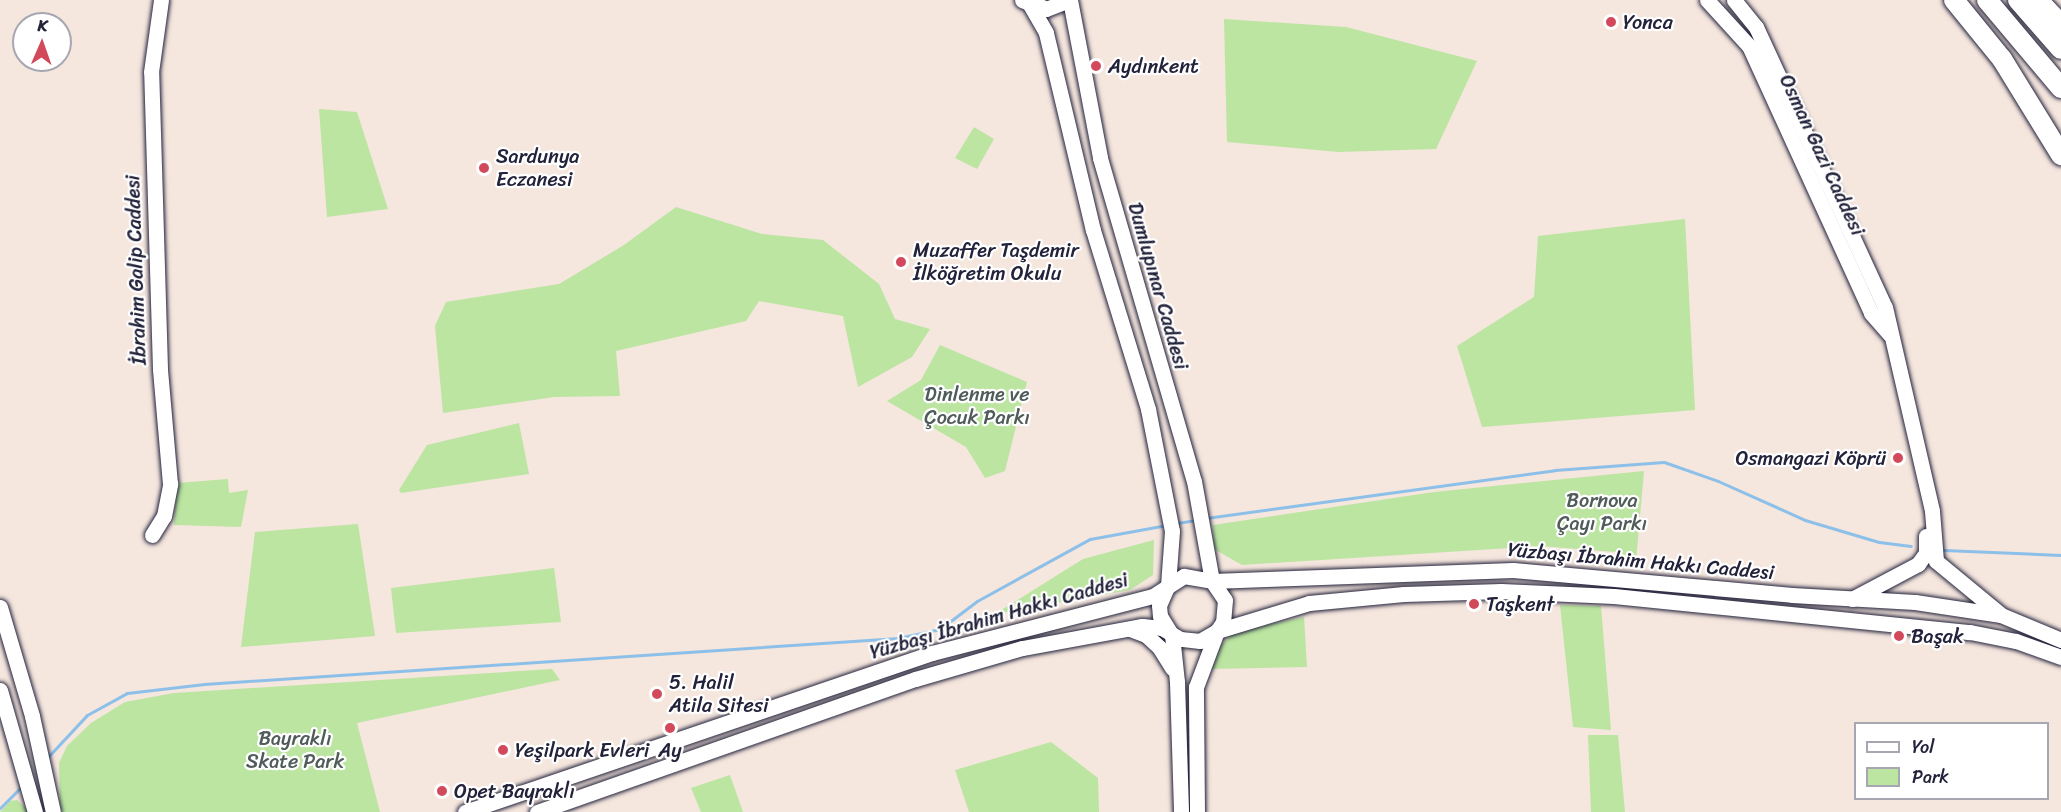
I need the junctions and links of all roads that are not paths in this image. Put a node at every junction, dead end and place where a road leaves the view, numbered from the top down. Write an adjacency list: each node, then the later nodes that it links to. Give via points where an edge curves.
1 (161, 0): 17 (main road, İbrahim Galip Caddesi, via 151,80 160,369 170,484 164,516)
2 (1069, 0): 9 (main road, via 1054,9); 18 (main road, Dumlupınar Caddesi, via 1100,158 1196,494)
3 (1707, 0): 14 (main road, Osman Gazi Caddesi, via 1749,46 1871,313)
4 (1734, 0): 14 (main road, Osman Gazi Caddesi, via 1756,27 1885,307)
5 (1954, 0): 13 (highway, via 2002,59)
6 (1987, 0): 12 (highway)
7 (2018, 0): 11 (highway)
8 (2038, 0): 10 (highway)
9 (1026, 1): 16 (main road, via 1046,33 1093,230 1148,409)
10 (2061, 25)
11 (2061, 49)
12 (2061, 88)
13 (2061, 155)
14 (1889, 334): 15 (main road, Osman Gazi Caddesi)
15 (1924, 488): 20 (main road, Osman Gazi Caddesi, via 1927,543 1923,558 1910,570); 23 (main road, Osman Gazi Caddesi, via 1932,511 1936,561)
16 (1172, 531): 19 (main road); 21 (main road, via 1161,579 1153,590)
17 (152, 535)
18 (1212, 581): 19 (main road, Yüzbaşı İbrahim Hakkı Caddesi, via 1194,575); 20 (main road, Yüzbaşı İbrahim Hakkı Caddesi, via 1513,570); 25 (main road, via 1220,589 1226,611)
19 (1168, 585): 21 (main road, Yüzbaşı İbrahim Hakkı Caddesi, via 1153,596); 26 (main road, via 1162,594 1160,616)
20 (1851, 600): 23 (main road, Yüzbaşı İbrahim Hakkı Caddesi, via 1915,602)
21 (1130, 601): 33 (main road, Yüzbaşı İbrahim Hakkı Caddesi, via 932,653)
22 (0, 607): 32 (main road, via 32,716)
23 (2001, 615): 27 (main road, Yüzbaşı İbrahim Hakkı Caddesi)
24 (1128, 629): 26 (main road, Yüzbaşı İbrahim Hakkı Caddesi, via 1152,626); 29 (main road, via 1146,635 1159,647); 34 (main road, Yüzbaşı İbrahim Hakkı Caddesi, via 1022,648 945,669)
25 (1217, 631): 26 (main road, Yüzbaşı İbrahim Hakkı Caddesi, via 1190,641); 28 (main road, Yüzbaşı İbrahim Hakkı Caddesi, via 1309,603 1404,594 1501,591 1614,596 1970,632 2016,641); 36 (main road, via 1196,687)
26 (1172, 634): 29 (main road)
27 (2061, 640)
28 (2061, 657)
29 (1177, 682): 35 (main road)
30 (0, 690): 31 (main road)
31 (35, 812)
32 (53, 812)
33 (465, 812)
34 (537, 812)
35 (1181, 812)
36 (1197, 812)

